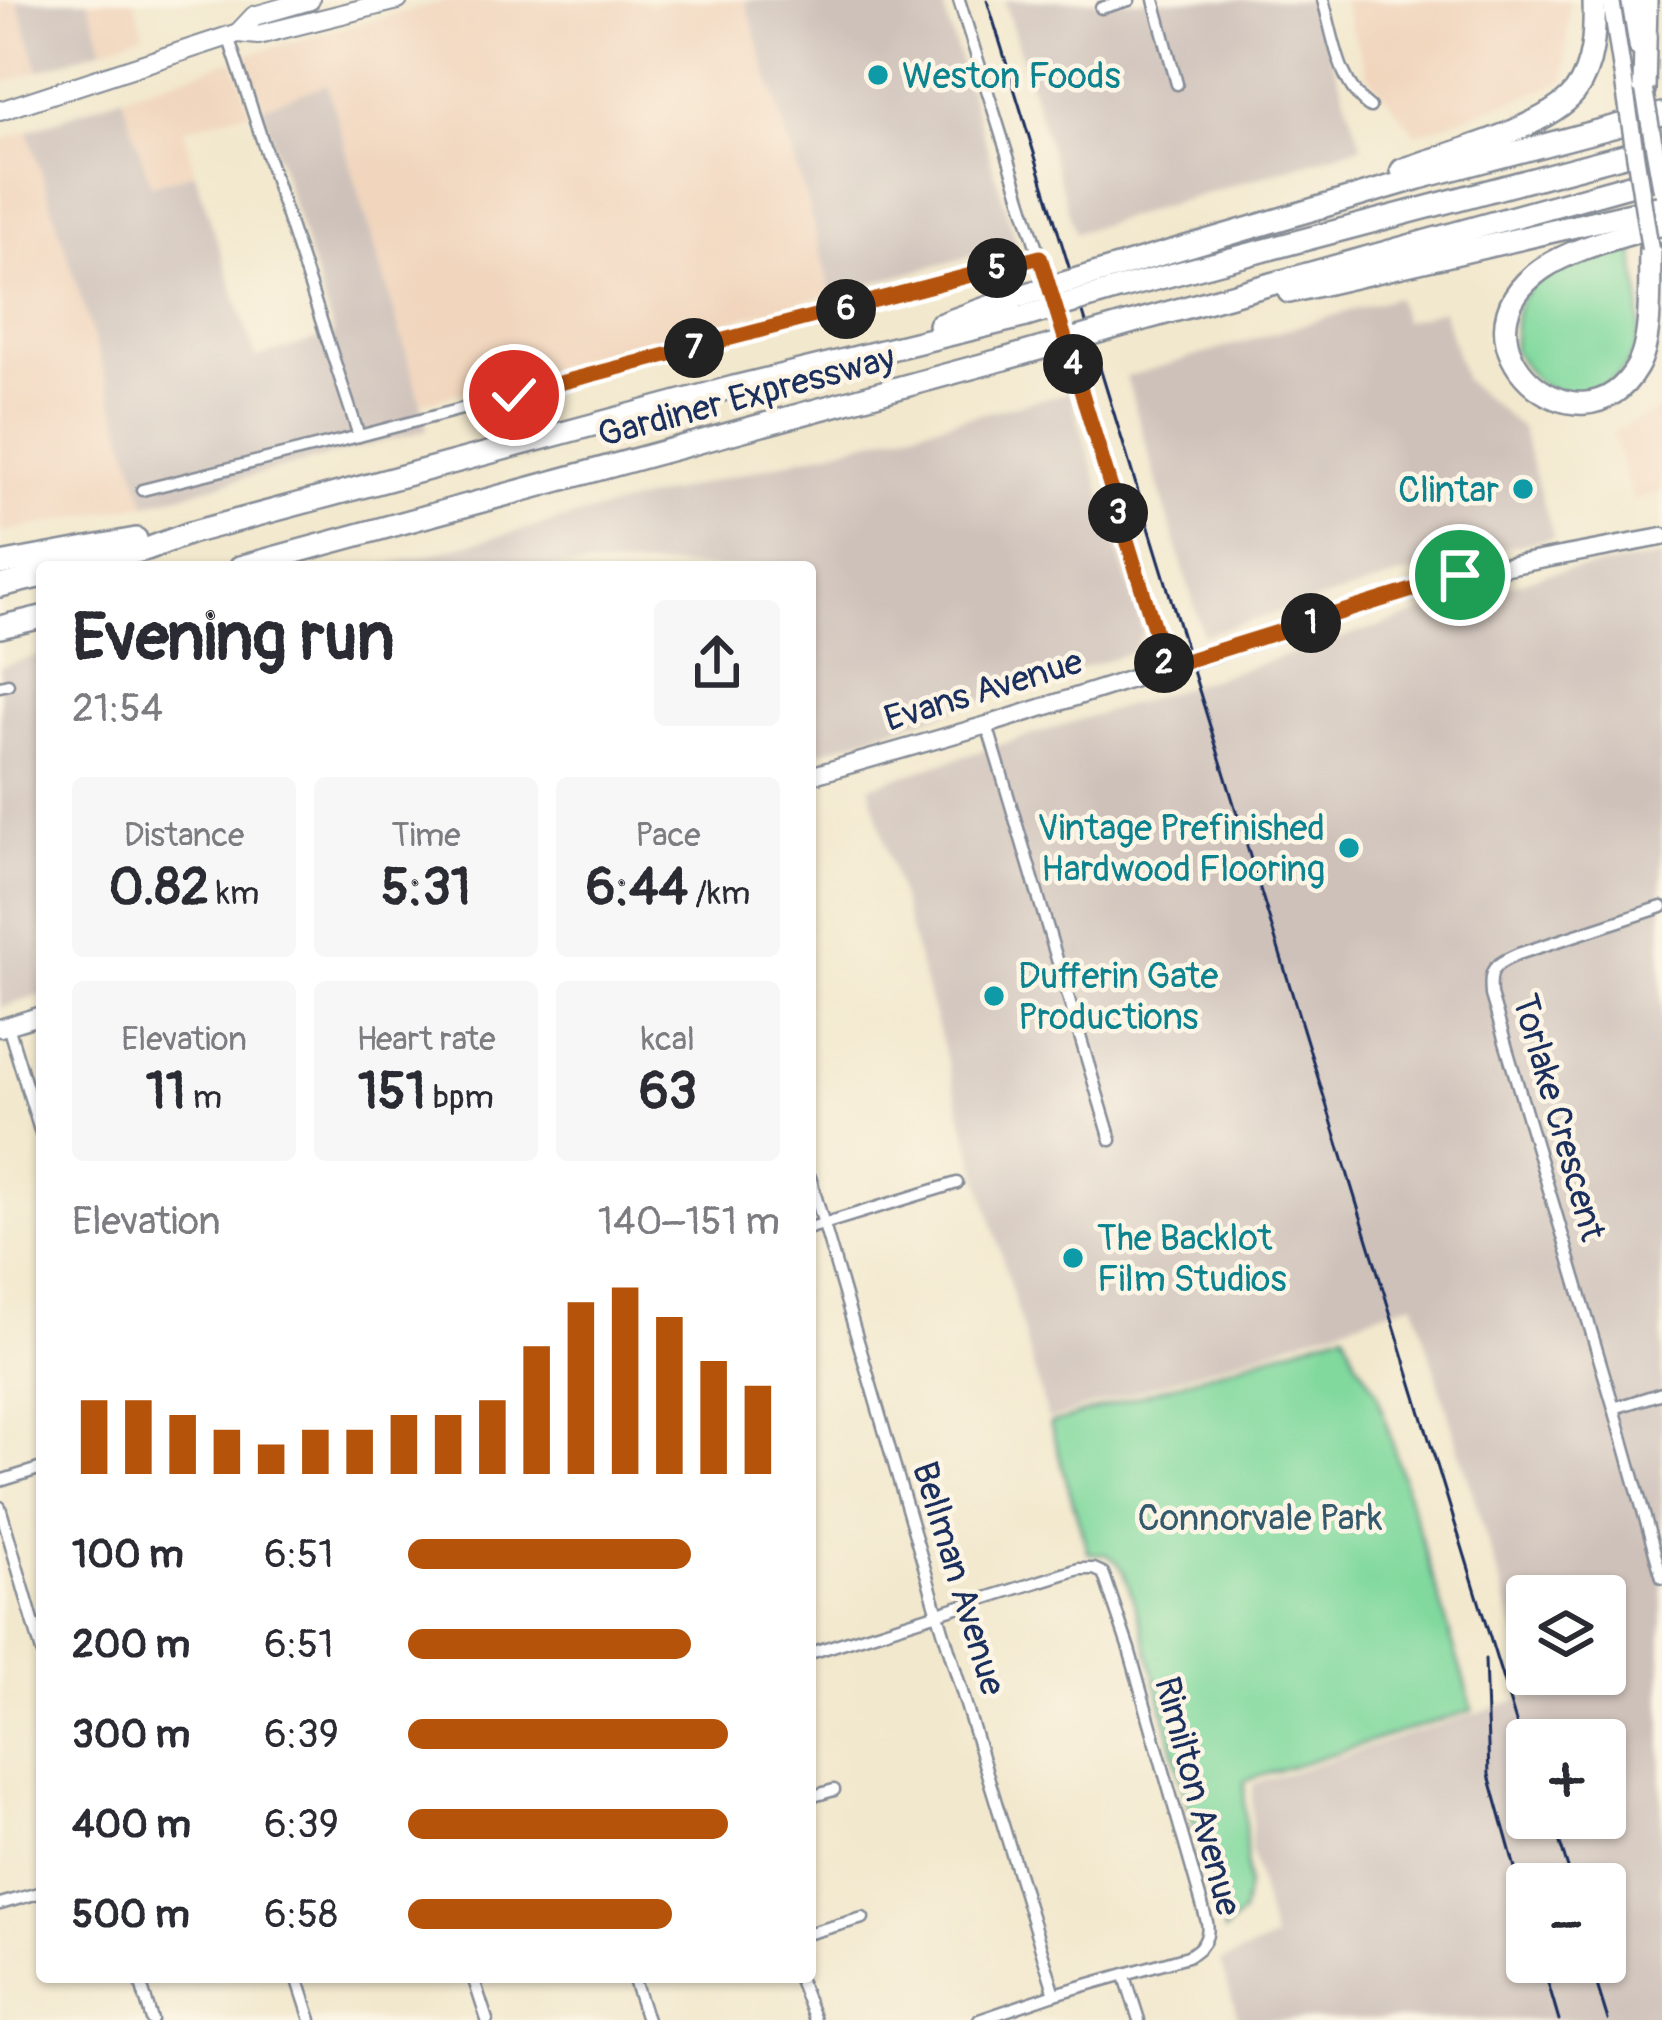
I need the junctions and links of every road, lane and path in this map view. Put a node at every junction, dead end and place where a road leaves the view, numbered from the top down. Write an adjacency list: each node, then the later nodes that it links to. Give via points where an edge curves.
1 (310, 0): 12 (main road, via 254,16)
2 (398, 0): 12 (main road, via 258,35)
3 (959, 0): 25 (street)
4 (1129, 0): 11 (street)
5 (1154, 0): 13 (street)
6 (1323, 0): 15 (street, via 1346,81)
7 (1594, 0): 22 (highway, via 1589,61 1560,107)
8 (1611, 0): 14 (main road)
9 (1630, 0): 14 (main road)
10 (1646, 0): 14 (highway)
11 (1101, 8)
12 (233, 34): 16 (main road); 29 (street)
13 (1177, 85)
14 (1635, 93): 20 (main road, bridge); 24 (main road, bridge)
15 (1370, 107)
16 (0, 111)
17 (1662, 114): 22 (highway, Gardiner Expressway)
18 (1662, 145): 26 (highway, Gardiner Expressway)
19 (1662, 176): 28 (highway, Gardiner Expressway)
20 (1662, 190)
21 (1662, 206): 28 (highway, Gardiner Expressway)
22 (1281, 217): 26 (highway, Gardiner Expressway)
23 (1662, 224): 24 (highway, via 1558,260 1523,288 1506,338 1531,385 1579,403 1611,394 1635,372 1649,325)
24 (1650, 250): 27 (main road)
25 (1040, 257): 29 (street); 40 (street)
26 (1115, 279): 31 (highway, Gardiner Expressway, bridge)
27 (1662, 283)
28 (1130, 323): 34 (highway, Gardiner Expressway, bridge)
29 (359, 436): 30 (street)
30 (142, 490)
31 (190, 533): 33 (highway, Gardiner Expressway); 35 (highway)
32 (1662, 537): 40 (main road, Evans Avenue, via 1460,575)
33 (99, 561)
34 (262, 561)
35 (0, 564)
36 (36, 577): 37 (highway)
37 (0, 586)
38 (36, 618): 39 (highway)
39 (0, 627)
40 (1166, 667): 41 (main road, Evans Avenue)
41 (987, 725): 42 (main road, Evans Avenue); 47 (street)
42 (816, 774)
43 (1662, 907): 53 (street, Torlake Crescent, via 1518,954 1490,975)
44 (36, 1017): 45 (main road)
45 (4, 1027): 46 (street)
46 (36, 1120)
47 (1111, 1140)
48 (957, 1183): 50 (street)
49 (816, 1198): 50 (street, Bellman Avenue)
50 (824, 1224): 51 (street); 58 (street, Bellman Avenue)
51 (816, 1226)
52 (1662, 1394): 53 (street)
53 (1615, 1408): 57 (street)
54 (36, 1470): 55 (street)
55 (0, 1481)
56 (0, 1508): 59 (street)
57 (1662, 1578)
58 (938, 1614): 60 (street); 67 (street, Rimilton Avenue, via 1079,1569 1103,1573 1208,1930 1188,1956); 73 (street, Bellman Avenue)
59 (36, 1631)
60 (816, 1651)
61 (834, 1790): 62 (street)
62 (816, 1795)
63 (36, 1894): 64 (street)
64 (0, 1904)
65 (863, 1918): 66 (street)
66 (816, 1931)
67 (1125, 1976): 73 (street, Rimilton Avenue); 80 (street)
68 (141, 1983): 74 (street)
69 (299, 1983): 75 (street)
70 (475, 1983): 76 (street)
71 (635, 1983): 77 (street)
72 (800, 1983): 78 (street)
73 (1055, 1994): 79 (street, Rimilton Avenue)
74 (152, 2020)
75 (310, 2020)
76 (487, 2020)
77 (646, 2020)
78 (815, 2020)
79 (981, 2020)
80 (1139, 2020)

